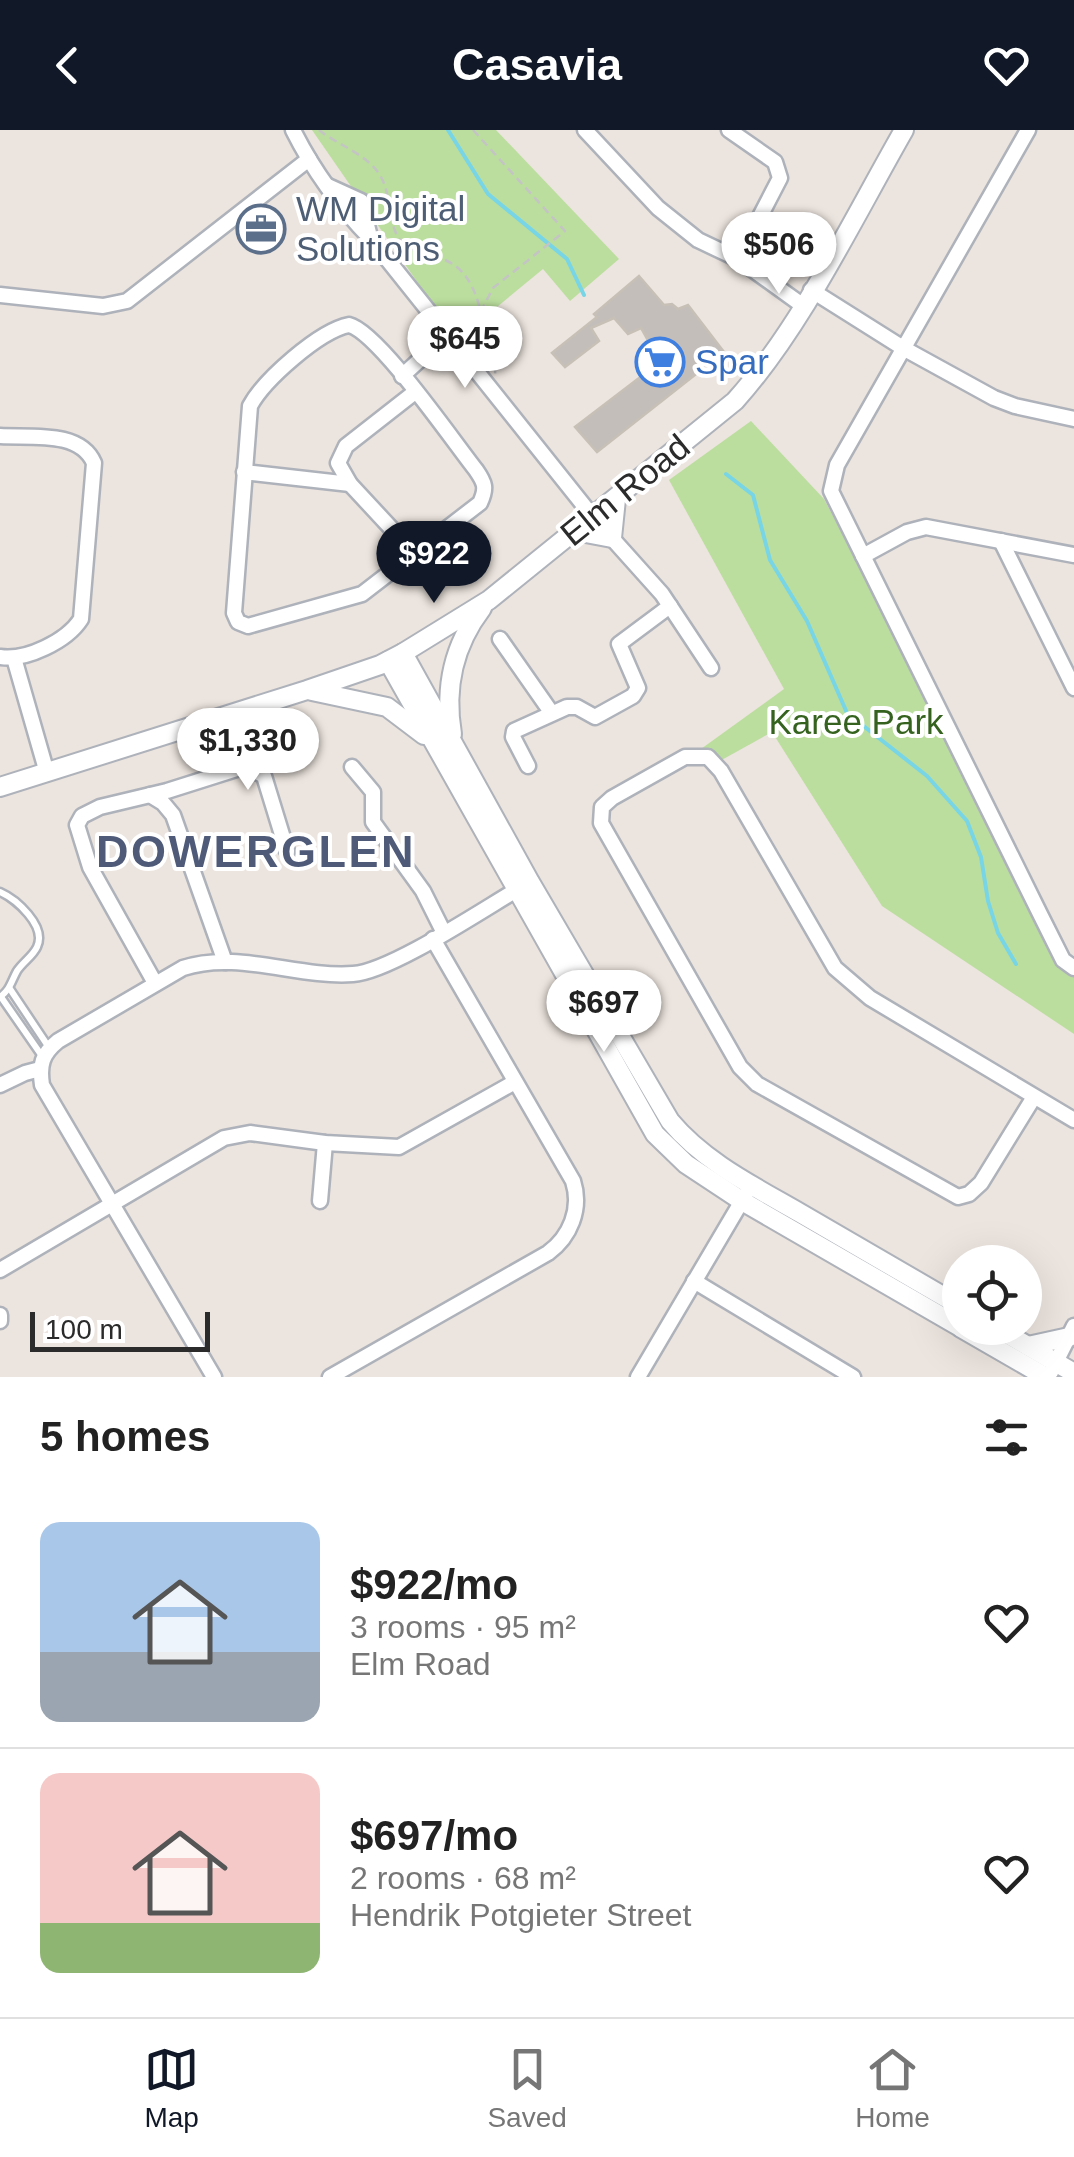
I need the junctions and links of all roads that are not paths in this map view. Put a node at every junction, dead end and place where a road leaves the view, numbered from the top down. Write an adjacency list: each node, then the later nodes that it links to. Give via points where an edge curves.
1 (293, 130): 6 (street)
2 (585, 130): 7 (street, via 658,208 698,240)
3 (729, 130): 7 (street, via 775,162 780,178)
4 (904, 130): 9 (street, Elm Road)
5 (1028, 130): 11 (street)
6 (309, 159): 8 (street, via 127,302 102,306); 10 (street)
7 (738, 258): 9 (street)
8 (0, 294)
9 (806, 298): 11 (street); 18 (street, Elm Road, via 735,401)
10 (448, 334): 12 (street); 19 (street)
11 (903, 348): 14 (street, via 1005,402); 25 (street, via 832,478)
12 (402, 376): 13 (street); 16 (street, via 360,328 331,330 259,390 247,423)
13 (415, 392): 17 (street, via 346,446 338,464); 23 (street, via 486,488 480,503)
14 (1074, 419)
15 (0, 436): 30 (street, via 64,440 86,449 94,462 81,619 64,638)
16 (244, 472): 17 (street); 23 (street, via 238,622 256,626 362,594)
17 (350, 484): 23 (street)
18 (616, 498): 19 (street, Elm Road); 21 (street)
19 (594, 517): 20 (street, Elm Road); 21 (street)
20 (575, 531): 21 (street); 26 (street, Elm Road)
21 (612, 538): 27 (street)
22 (1001, 540): 24 (street); 25 (street, via 926,527); 32 (street)
23 (415, 554)
24 (1074, 555)
25 (863, 556): 48 (street, via 1055,945)
26 (488, 600): 29 (street, Elm Road); 35 (street, via 452,667)
27 (670, 606): 31 (street); 34 (street, via 618,644 636,693 595,716 573,706)
28 (500, 639): 34 (street)
29 (395, 657): 33 (street, Elm Road); 35 (street)
30 (7, 658): 38 (street)
31 (711, 668)
32 (1074, 688)
33 (307, 690): 35 (street, via 387,707); 38 (street, Elm Road)
34 (551, 712): 37 (street, via 512,735)
35 (449, 751): 44 (street)
36 (352, 766): 46 (street, via 373,792 377,830 424,891)
37 (528, 766)
38 (47, 773): 40 (street, Elm Road)
39 (182, 786): 41 (street); 42 (street); 43 (street, via 252,767 270,788)
40 (0, 787)
41 (150, 795): 42 (street); 49 (street, via 89,811 76,825 90,866)
42 (173, 814): 47 (street)
43 (288, 851)
44 (523, 886): 46 (street); 58 (street, via 655,1134 686,1164)
45 (0, 892): 50 (lane, via 26,912 39,936)
46 (438, 936): 47 (street, via 364,973); 53 (street)
47 (225, 962): 49 (street, via 193,964)
48 (1074, 968)
49 (155, 983): 52 (street)
50 (10, 989): 51 (lane); 52 (lane)
51 (0, 997): 52 (lane)
52 (44, 1058): 54 (street); 60 (street, via 42,1084)
53 (515, 1082): 57 (street, via 404,1145); 71 (street, via 575,1188 564,1240)
54 (0, 1086)
55 (1034, 1097): 55 (street, via 846,980 708,757 694,755 602,808 600,817 690,983 746,1074 774,1095 958,1198 981,1183); 56 (street)
56 (1074, 1120)
57 (325, 1143): 59 (street); 60 (street, via 233,1135)
58 (747, 1193): 62 (street); 63 (street); 64 (street)
59 (320, 1201)
60 (112, 1204): 61 (street); 70 (street)
61 (0, 1270)
62 (694, 1281): 72 (street); 73 (street)
63 (942, 1296)
64 (942, 1316)
65 (1070, 1334): 67 (street); 68 (street)
66 (1000, 1345): 68 (street)
67 (1028, 1346): 68 (street)
68 (1056, 1370): 69 (street)
69 (1074, 1372)
70 (214, 1377)
71 (330, 1377)
72 (638, 1377)
73 (851, 1377)

